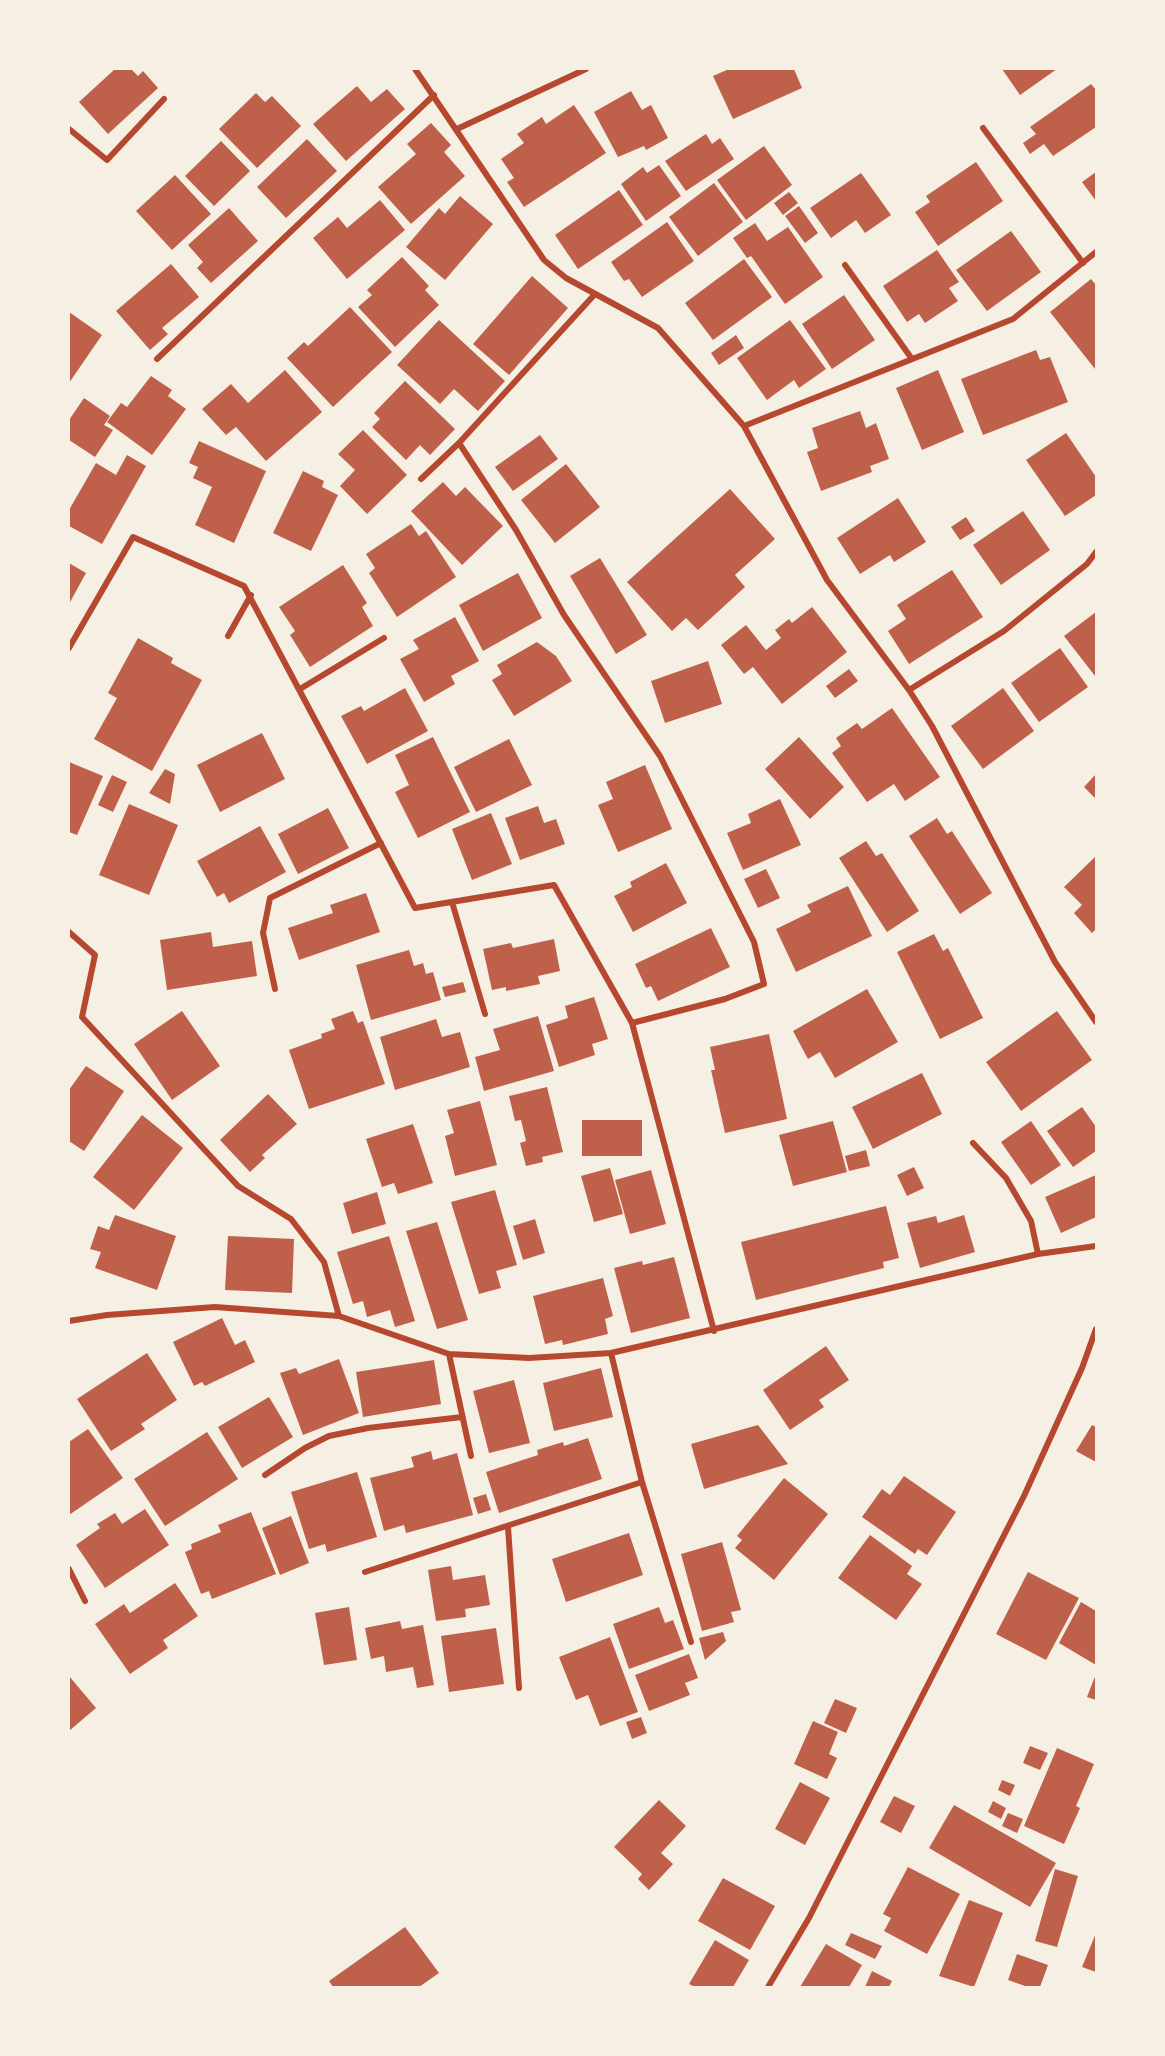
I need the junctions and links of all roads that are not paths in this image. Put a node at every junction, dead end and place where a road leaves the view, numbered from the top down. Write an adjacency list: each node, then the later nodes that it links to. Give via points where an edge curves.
1 (415, 69): 3 (street)
2 (586, 69): 7 (street)
3 (434, 95): 7 (street); 12 (street)
4 (164, 99): 6 (street, via 107,160)
5 (983, 128): 9 (street)
6 (69, 129)
7 (457, 129): 11 (street, via 544,260)
8 (1096, 252): 9 (street)
9 (1083, 263): 13 (street, via 1013,319)
10 (845, 265): 13 (street)
11 (595, 294): 14 (street, via 658,328); 15 (street)
12 (157, 359)
13 (912, 359): 14 (street)
14 (744, 426): 23 (street, via 827,580)
15 (459, 443): 16 (street); 30 (street, via 516,530 564,615 660,756 754,942 764,984 725,999)
16 (420, 479)
17 (1096, 552): 23 (street, via 1087,564 1004,632)
18 (251, 596): 19 (street); 21 (street, via 244,586 133,537); 22 (street)
19 (228, 636)
20 (384, 638): 22 (street)
21 (69, 648)
22 (300, 689): 24 (street)
23 (909, 690): 29 (street, via 932,726 1055,962)
24 (381, 843): 25 (street, via 415,908); 27 (street, via 270,898 263,933)
25 (452, 902): 28 (street); 30 (street, via 554,885)
26 (69, 932): 34 (street, via 95,955 82,1017 238,1186 291,1219 324,1262)
27 (275, 989)
28 (485, 1014)
29 (1096, 1022)
30 (632, 1023): 37 (street)
31 (973, 1143): 33 (street, via 1006,1178 1031,1221)
32 (1096, 1246): 33 (street)
33 (1038, 1254): 37 (street)
34 (339, 1316): 35 (street, via 215,1307); 39 (street)
35 (69, 1321)
36 (1096, 1329): 50 (street, via 1024,1496 809,1918)
37 (714, 1331): 38 (street)
38 (611, 1353): 39 (street, via 529,1358); 43 (street)
39 (449, 1354): 40 (street)
40 (462, 1417): 41 (street); 42 (street, via 329,1436)
41 (471, 1456)
42 (264, 1475)
43 (642, 1482): 44 (street); 48 (street)
44 (508, 1527): 46 (street); 49 (street)
45 (69, 1569): 47 (street)
46 (364, 1572)
47 (85, 1601)
48 (691, 1642)
49 (519, 1688)
50 (768, 1987)

